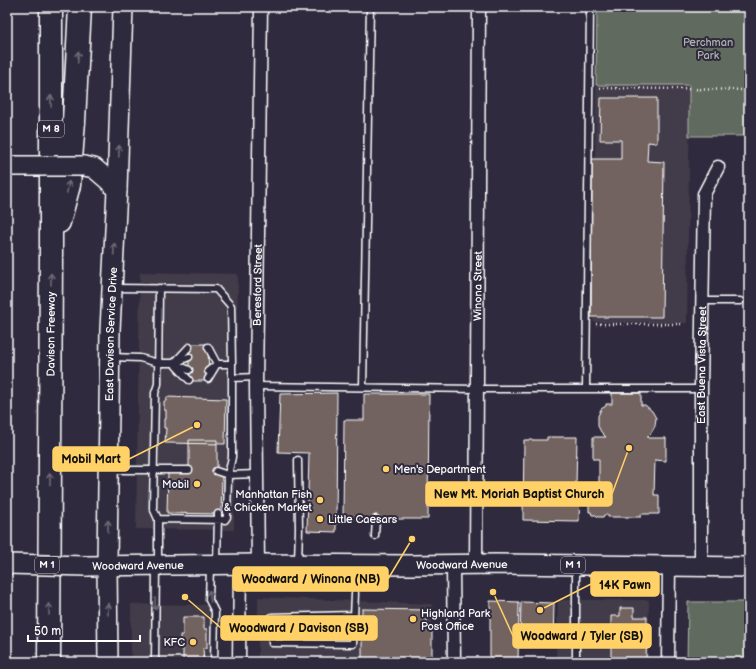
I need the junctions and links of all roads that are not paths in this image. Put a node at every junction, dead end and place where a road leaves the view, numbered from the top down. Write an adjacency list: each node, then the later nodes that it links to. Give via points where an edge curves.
1 (51, 7): 11 (highway, Davison Freeway / M 8, one-way to 1)
2 (80, 7): 11 (highway, one-way to 2, via 69,185)
3 (123, 7): 10 (main road, East Davison Service Drive, one-way to 3)
4 (261, 7): 30 (street, Beresford Street)
5 (370, 7): 31 (lane)
6 (479, 7): 32 (street, Winona Street)
7 (590, 7): 33 (lane)
8 (7, 166): 10 (main road, bridge, via 94,168)
9 (718, 167): 15 (street, East Buena Vista Street, via 704,194)
10 (117, 190): 12 (main road, East Davison Service Drive, one-way to 10)
11 (52, 252): 62 (highway, Davison Freeway / M 8, one-way to 11)
12 (112, 288): 13 (lane); 19 (main road, East Davison Service Drive)
13 (159, 288): 21 (lane); 24 (lane, via 216,289 231,306)
14 (740, 300): 15 (lane)
15 (703, 301): 34 (street, East Buena Vista Street)
16 (189, 347): 22 (lane)
17 (208, 347): 23 (lane)
18 (208, 356): 23 (lane)
19 (110, 357): 21 (lane, via 140,358); 36 (main road, East Davison Service Drive)
20 (189, 357): 22 (lane)
21 (158, 363): 22 (lane); 37 (lane)
22 (174, 363): 25 (lane); 29 (lane)
23 (217, 364): 24 (lane); 26 (lane); 28 (lane)
24 (232, 364): 27 (lane)
25 (189, 370)
26 (208, 370)
27 (232, 378): 30 (lane); 40 (lane, via 232,456)
28 (208, 379)
29 (189, 380)
30 (256, 382): 31 (lane); 41 (street, Beresford Street)
31 (363, 387): 32 (lane)
32 (477, 389): 33 (lane); 52 (street, Winona Street)
33 (586, 389): 34 (lane)
34 (701, 389): 56 (street, East Buena Vista Street)
35 (298, 460): 48 (lane)
36 (109, 470): 37 (lane); 54 (main road, East Davison Service Drive, one-way to 36)
37 (154, 470): 38 (lane); 44 (lane, via 153,508)
38 (186, 471)
39 (218, 472): 40 (lane)
40 (228, 474): 41 (lane); 42 (lane, via 227,517 225,520)
41 (257, 474): 47 (street, Beresford Street)
42 (218, 517): 44 (lane, via 172,516); 50 (lane)
43 (376, 518): 45 (lane)
44 (158, 519): 49 (lane)
45 (375, 536)
46 (7, 564): 54 (main road, Woodward Avenue / M 1, bridge)
47 (249, 564): 48 (main road, Woodward Avenue / M 1); 50 (main road, Woodward Avenue / M 1); 60 (street, Beresford Street)
48 (298, 564): 51 (main road, Woodward Avenue / M 1)
49 (157, 565): 50 (main road, Woodward Avenue / M 1); 54 (main road, Woodward Avenue / M 1); 64 (lane, one-way to 64)
50 (214, 565): 65 (lane, one-way to 50, via 215,612 209,600)
51 (453, 565): 52 (main road, Woodward Avenue / M 1); 67 (street)
52 (476, 565): 53 (main road, Woodward Avenue / M 1)
53 (576, 565): 55 (main road, Woodward Avenue / M 1); 68 (lane)
54 (107, 566): 63 (main road, East Davison Service Drive, one-way to 54)
55 (669, 566): 56 (main road, Woodward Avenue / M 1); 69 (street)
56 (701, 567): 57 (main road, Woodward Avenue / M 1)
57 (749, 567)
58 (355, 593): 59 (lane)
59 (353, 615): 61 (lane, via 272,616); 61 (lane, via 353,644 272,643)
60 (240, 631): 61 (lane); 66 (street, Beresford Street)
61 (272, 631)
62 (49, 662)
63 (108, 662)
64 (155, 662)
65 (214, 662)
66 (239, 662)
67 (454, 662)
68 (576, 662)
69 (668, 662)

